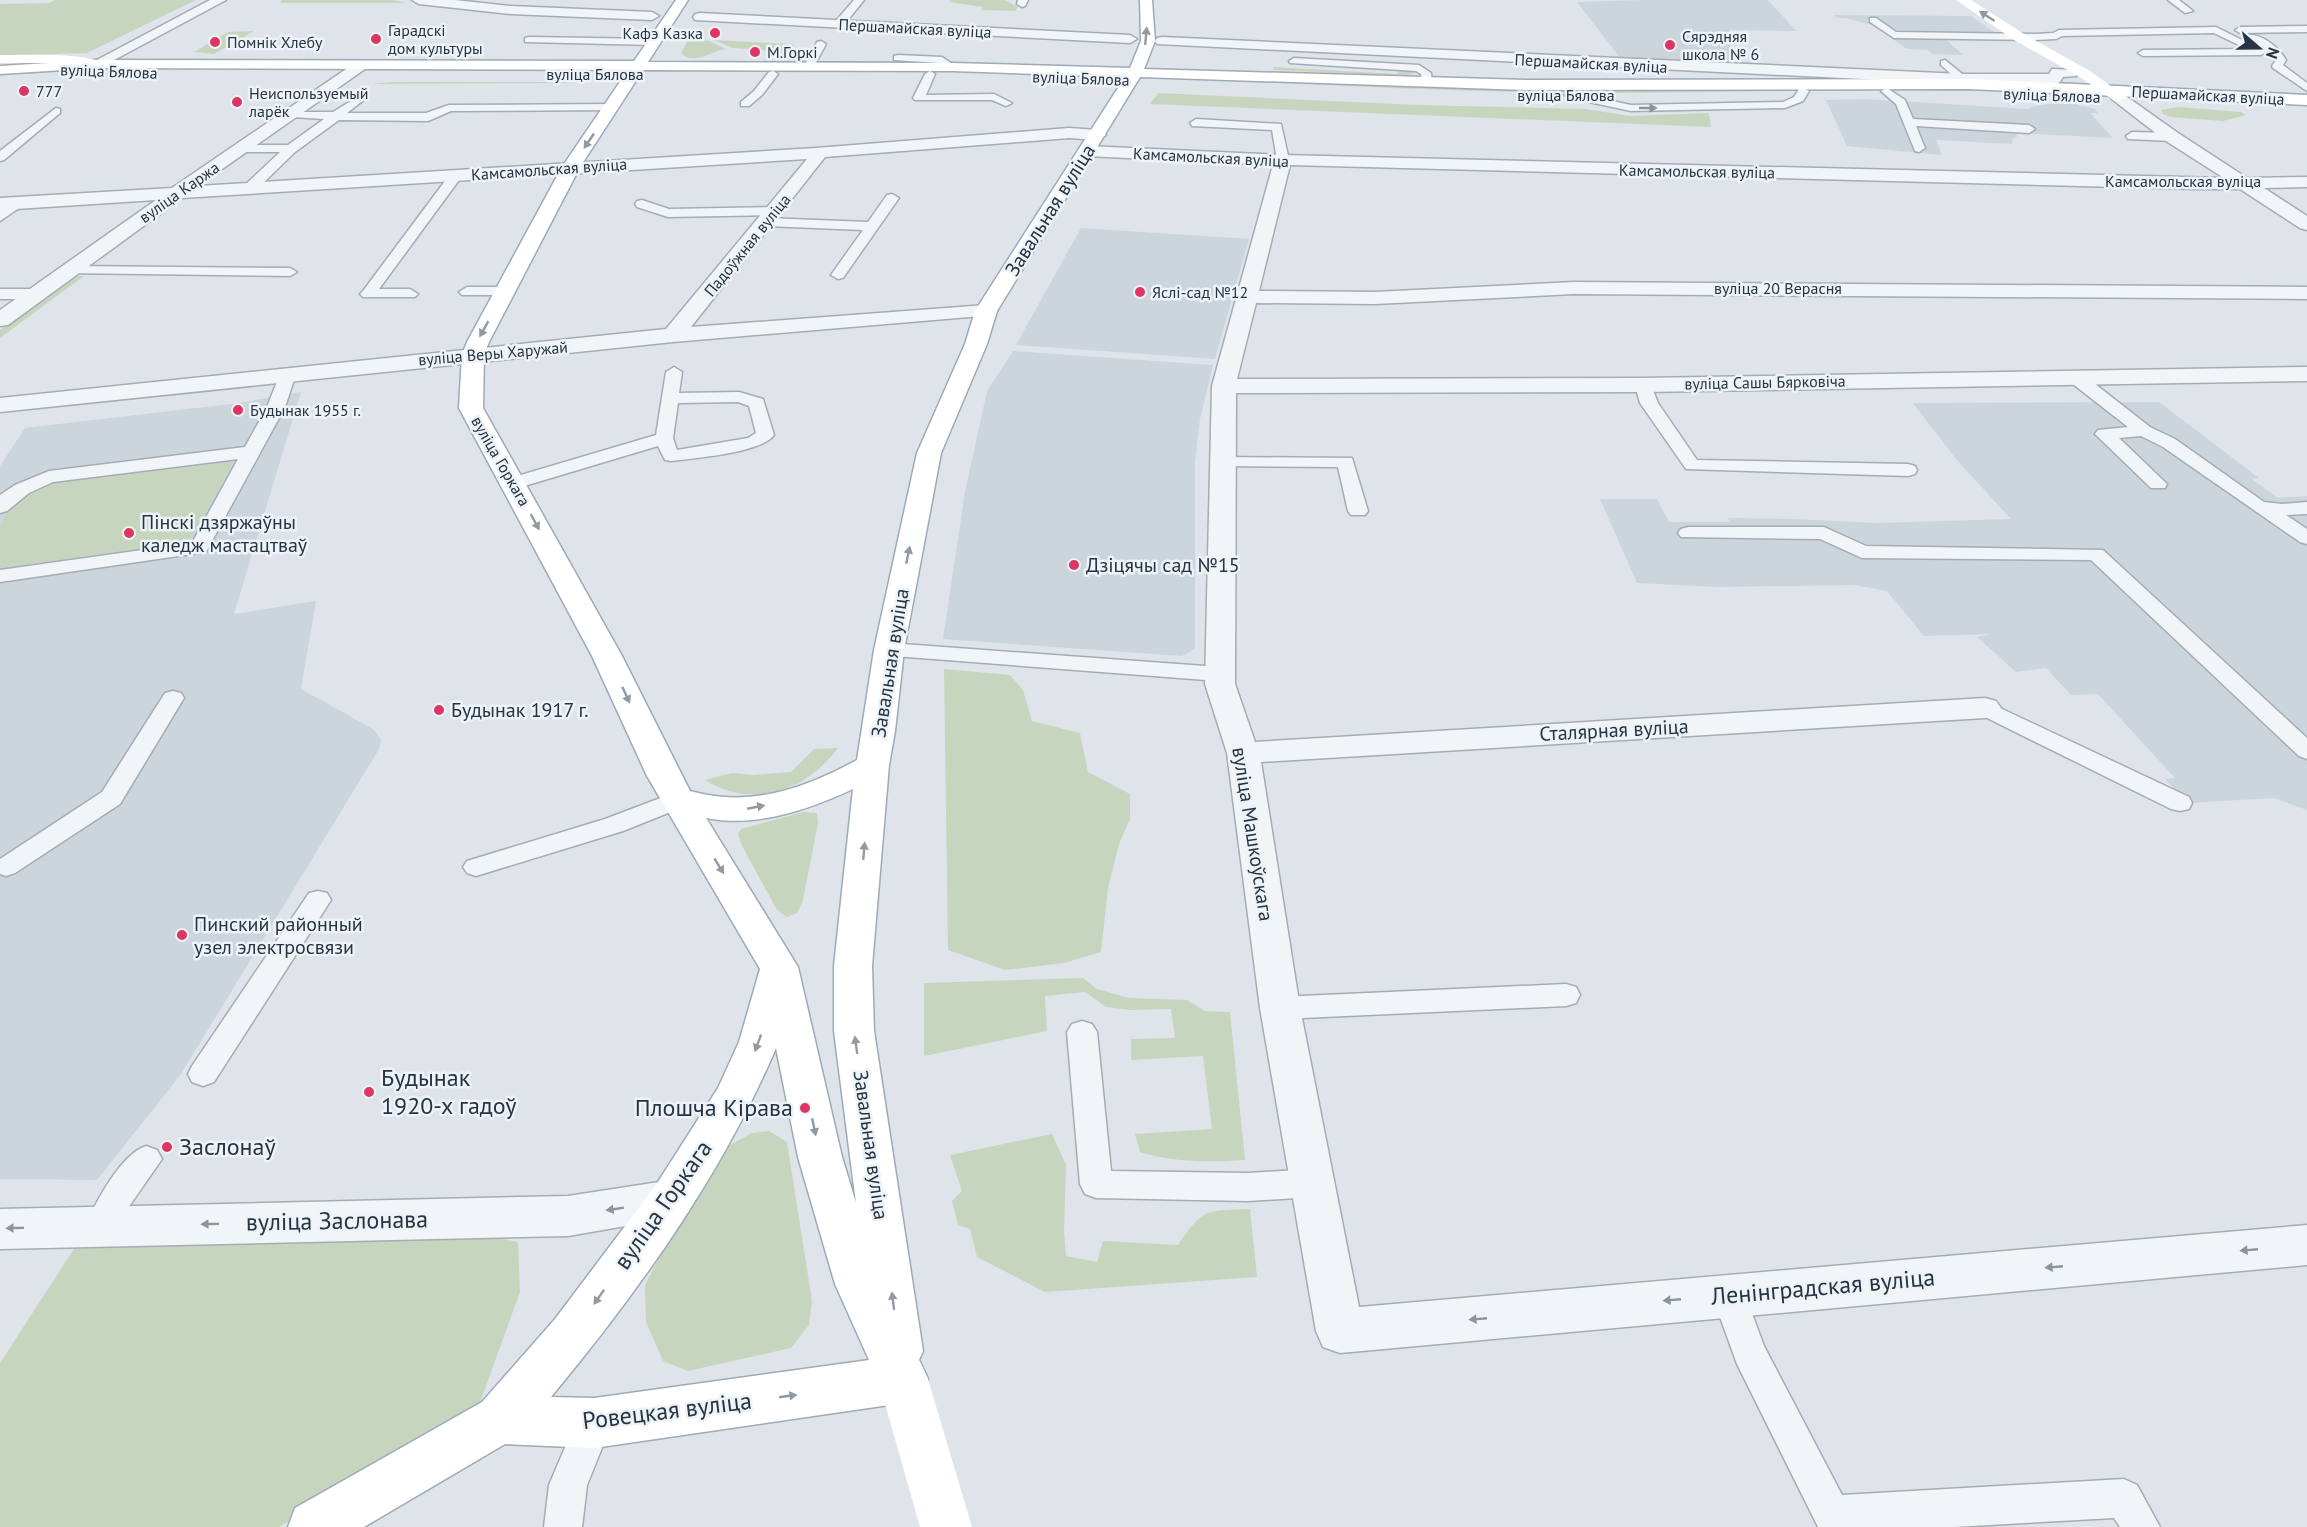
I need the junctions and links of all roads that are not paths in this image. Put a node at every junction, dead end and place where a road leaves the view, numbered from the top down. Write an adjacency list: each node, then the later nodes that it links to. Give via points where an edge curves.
1 (220, 0): 33 (street)
2 (419, 0): 9 (street)
3 (567, 0): 9 (street)
4 (682, 0): 23 (main road, вуліца Горкага)
5 (859, 0): 14 (lane)
6 (1146, 0): 40 (main road, Завальная вуліца, one-way to 6, via 1148,41)
7 (1962, 0): 19 (main road, one-way to 7)
8 (2173, 0): 10 (lane)
9 (546, 11): 11 (street)
10 (2188, 11)
11 (652, 16)
12 (700, 17): 14 (street, Першамайская вуліца)
13 (1873, 20): 19 (lane, via 1893,35)
14 (839, 24): 20 (street, Першамайская вуліца)
15 (1257, 29): 25 (street)
16 (2307, 29): 18 (lane)
17 (2216, 30): 18 (lane); 19 (lane); 26 (lane, via 2261,52)
18 (2238, 30): 43 (lane, via 2275,50 2281,60 2277,66)
19 (2019, 37): 45 (main road)
20 (1130, 39)
21 (529, 40): 23 (lane)
22 (1162, 41): 25 (street, Першамайская вуліца)
23 (654, 42): 36 (main road, вуліца Горкага)
24 (821, 44): 31 (lane)
25 (1251, 47): 41 (street, Першамайская вуліца)
26 (2143, 52)
27 (898, 58): 32 (lane, via 942,60)
28 (6, 59): 33 (main road, вуліца Бялова, via 60,59); 34 (lane, via 15,61)
29 (1294, 61): 42 (lane, via 1419,68 1426,73)
30 (1945, 63): 41 (lane)
31 (809, 66): 32 (main road, вуліца Бялова); 36 (main road, вуліца Бялова)
32 (952, 67): 40 (main road, вуліца Бялова)
33 (90, 68): 34 (main road, вуліца Бялова); 35 (main road, вуліца Бялова)
34 (0, 70)
35 (354, 70): 36 (main road, вуліца Бялова); 53 (street, вуліца Каржа)
36 (636, 70): 38 (main road, вуліца Бялова); 50 (main road, вуліца Горкага)
37 (2071, 73): 41 (street, Першамайская вуліца, via 2057,72 2055,79)
38 (773, 74): 39 (main road, вуліца Бялова); 49 (lane)
39 (930, 74): 40 (main road, вуліца Бялова); 48 (lane, via 919,98 994,97)
40 (1134, 75): 42 (main road, вуліца Бялова); 44 (main road, вуліца Бялова, one-way to 44, via 1356,91 1570,95); 60 (main road, Завальная вуліца)
41 (1965, 81): 42 (main road, вуліца Бялова, via 1612,86); 45 (main road, вуліца Бялова)
42 (1426, 83)
43 (2307, 88)
44 (1887, 91): 45 (main road, вуліца Бялова); 55 (lane, via 1901,102)
45 (2114, 93): 47 (main road, Першамайская вуліца); 51 (main road, Першамайская вуліца); 59 (street)
46 (359, 99): 54 (lane)
47 (2307, 100)
48 (1006, 103)
49 (745, 104)
50 (612, 107): 54 (lane, via 450,108 428,117); 67 (main road, вуліца Горкага, one-way to 67)
51 (2307, 107)
52 (56, 111): 65 (lane)
53 (292, 114): 54 (lane); 61 (street, вуліца Каржа)
54 (338, 116): 62 (lane)
55 (1908, 122): 57 (lane); 63 (lane)
56 (1196, 123): 66 (lane, via 1277,127)
57 (2029, 129)
58 (2132, 136): 59 (lane)
59 (2172, 137): 70 (street)
60 (1093, 143): 64 (street, Камсамольская вуліца, via 1069,133); 66 (street, Камсамольская вуліца); 90 (main road, Завальная вуліца)
61 (242, 148): 62 (lane); 72 (street, вуліца Каржа)
62 (291, 148): 71 (lane)
63 (1919, 148)
64 (816, 153): 67 (street, Камсамольская вуліца); 77 (street, Падоўжная вуліца, via 817,157)
65 (0, 157)
66 (1283, 160): 70 (street, Камсамольская вуліца); 89 (street, вуліца Машкоўскага)
67 (571, 167): 68 (street, Камсамольская вуліца); 83 (main road, вуліца Горкага)
68 (456, 176): 71 (street, Камсамольская вуліца); 88 (lane, via 368,294)
69 (2307, 182): 70 (street, Камсамольская вуліца)
70 (2244, 183): 78 (street)
71 (248, 190): 72 (street, Камсамольская вуліца)
72 (174, 195): 74 (street, Камсамольская вуліца); 80 (street, вуліца Каржа)
73 (892, 198): 79 (lane)
74 (9, 203): 76 (lane)
75 (642, 204): 77 (lane, via 669,213)
76 (0, 217)
77 (770, 217): 79 (lane); 92 (street, Падоўжная вуліца)
78 (2307, 224)
79 (872, 226): 82 (lane)
80 (70, 270): 81 (lane); 87 (street, вуліца Каржа)
81 (290, 273)
82 (838, 275)
83 (505, 291): 84 (lane); 93 (main road, вуліца Горкага, one-way to 93)
84 (467, 292)
85 (2307, 292): 89 (street, вуліца 20 Верасня, via 1574,288 1375,298)
86 (0, 294): 87 (lane)
87 (36, 294): 91 (street, вуліца Каржа)
88 (410, 294)
89 (1249, 297): 99 (street, вуліца Машкоўскага)
90 (986, 311): 92 (street, вуліца Веры Харужай); 116 (main road, Завальная вуліца, one-way to 90, via 929,453 976,344)
91 (0, 320)
92 (673, 335): 93 (street, вуліца Веры Харужай)
93 (473, 355): 95 (street, вуліца Веры Харужай); 107 (main road, вуліца Горкага, via 471,408)
94 (674, 372): 100 (lane)
95 (288, 374): 101 (street, вуліца Веры Харужай); 104 (lane)
96 (2307, 374): 97 (street, вуліца Сашы Бярковіча)
97 (2075, 376): 98 (street, вуліца Сашы Бярковіча); 102 (lane)
98 (1642, 385): 99 (street, вуліца Сашы Бярковіча); 106 (lane, via 1649,403 1692,465)
99 (1224, 386): 105 (street, вуліца Машкоўскага)
100 (670, 398): 103 (lane); 103 (lane, via 739,397 757,403 765,435 753,443 671,456)
101 (0, 405)
102 (2144, 431): 108 (lane, via 2104,434); 110 (lane, via 2169,443)
103 (664, 438): 107 (lane)
104 (252, 452): 109 (lane, via 49,477 21,488); 115 (lane, via 199,548)
105 (1222, 462): 112 (lane, via 1346,462); 117 (street, вуліца Машкоўскага)
106 (1908, 470)
107 (514, 483): 123 (main road, вуліца Горкага, one-way to 123)
108 (2158, 484)
109 (0, 507)
110 (2259, 507): 111 (lane); 114 (lane)
111 (2307, 508)
112 (1358, 511)
113 (1688, 533): 120 (lane, via 1824,533 1862,552 2096,554)
114 (2307, 538)
115 (0, 576)
116 (889, 650): 117 (lane); 122 (main road, Завальная вуліца)
117 (1220, 674): 121 (street, вуліца Машкоўскага)
118 (172, 698): 126 (lane, via 111,798)
119 (1985, 708): 121 (street, Сталярная вуліца); 124 (lane)
120 (2307, 751)
121 (1244, 753): 130 (street, вуліца Машкоўскага)
122 (872, 765): 123 (main road, one-way to 122, via 712,808 742,810 790,801 846,780); 141 (main road, Завальная вуліца, one-way to 122, via 854,1031 853,966)
123 (678, 799): 125 (lane, via 614,825); 128 (main road, вуліца Горкага, one-way to 128)
124 (2180, 803)
125 (476, 867)
126 (2, 869)
127 (318, 900): 132 (lane)
128 (779, 967): 135 (main road, вуліца Горкага, one-way to 135, via 759,1042 735,1096); 141 (main road, вуліца Горкага, one-way to 141, via 820,1157 858,1284)
129 (1566, 996): 130 (lane)
130 (1280, 1008): 134 (street, вуліца Машкоўскага)
131 (1082, 1032): 134 (lane, via 1096,1184 1248,1187)
132 (203, 1074)
133 (146, 1159): 136 (lane)
134 (1314, 1183): 140 (street, вуліца Машкоўскага)
135 (672, 1199): 136 (street, вуліца Заслонава, one-way to 136, via 568,1216); 142 (main road, вуліца Горкага, one-way to 142, via 572,1335)
136 (101, 1226): 137 (street, вуліца Заслонава, one-way to 137)
137 (0, 1229)
138 (2307, 1245): 139 (street, Ленінградская вуліца, one-way to 139)
139 (1729, 1295): 140 (street, Ленінградская вуліца, one-way to 140); 147 (lane, via 1749,1352 1832,1515 2124,1498)
140 (1340, 1331)
141 (903, 1379): 143 (main road, Ровецкая вуліца, one-way to 141); 146 (main road)
142 (500, 1419): 143 (main road, Ровецкая вуліца); 144 (main road)
143 (594, 1423): 145 (lane, via 568,1485)
144 (314, 1527)
145 (563, 1527)
146 (946, 1527)
147 (2141, 1527)

